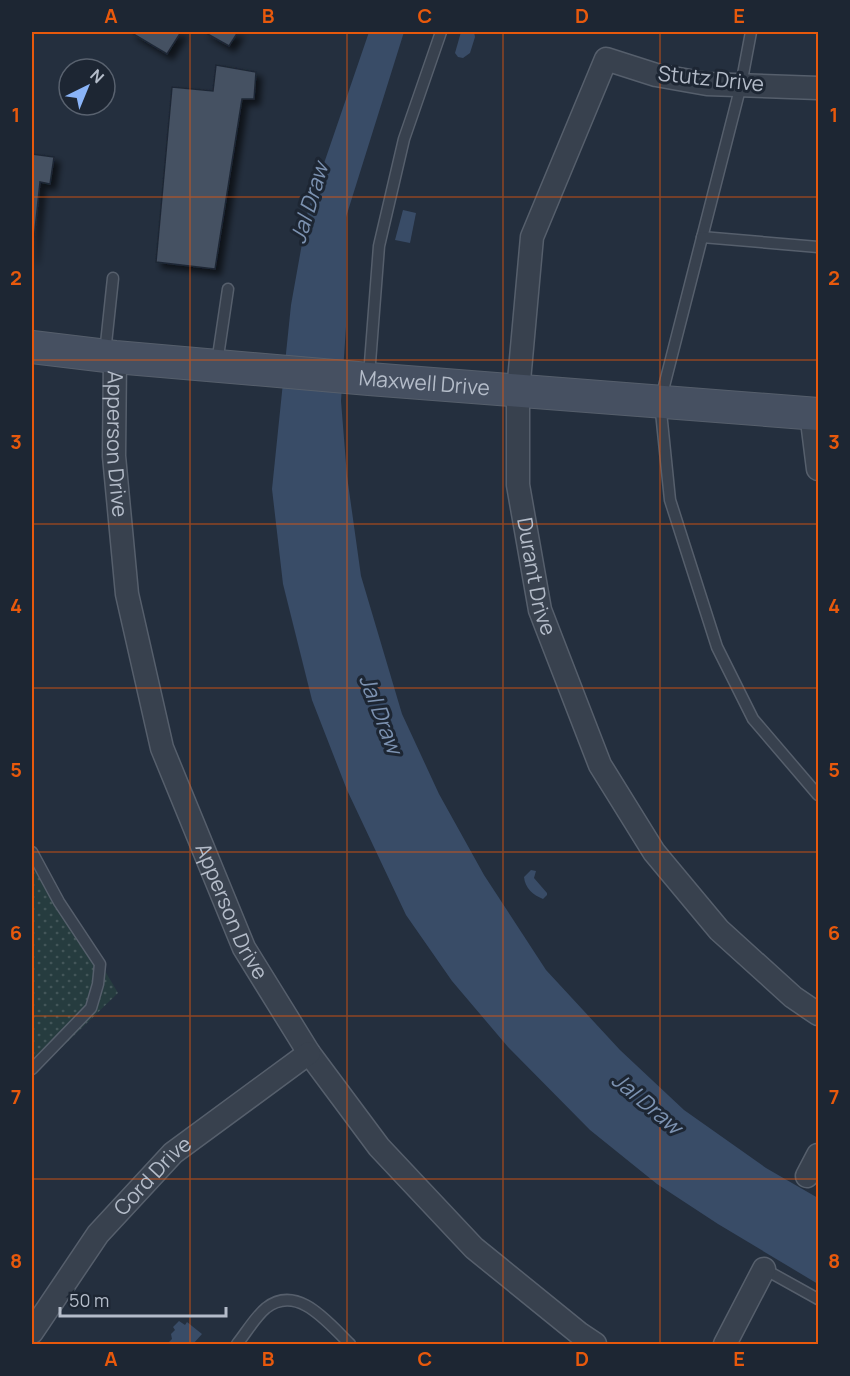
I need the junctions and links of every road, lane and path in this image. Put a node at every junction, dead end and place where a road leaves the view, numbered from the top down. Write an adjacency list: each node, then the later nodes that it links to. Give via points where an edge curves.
1 (441, 32): 13 (lane, via 404,139 379,246)
2 (751, 32): 4 (lane)
3 (606, 59): 4 (street, Stutz Drive, via 656,75); 14 (street, Durant Drive, via 532,237)
4 (741, 85): 5 (street, Stutz Drive); 6 (lane)
5 (819, 88)
6 (702, 237): 7 (lane); 15 (lane)
7 (819, 247)
8 (113, 278): 11 (lane)
9 (228, 289): 12 (lane)
10 (32, 347): 11 (street, Maxwell Drive)
11 (110, 357): 12 (street, Maxwell Drive); 21 (street, Apperson Drive, via 126,594 162,748 244,948)
12 (217, 366): 13 (street, Maxwell Drive)
13 (369, 379): 14 (street, Maxwell Drive)
14 (518, 392): 15 (street, Maxwell Drive); 20 (street, Durant Drive, via 519,485 540,610 600,765 654,852 718,930 793,997)
15 (660, 402): 16 (street, Maxwell Drive); 18 (lane, via 670,500 717,647 753,719)
16 (815, 413): 17 (street)
17 (819, 469)
18 (819, 795)
19 (32, 852): 22 (lane, via 100,964 92,1008)
20 (819, 1014)
21 (309, 1053): 27 (street, Cord Drive, via 173,1153 98,1234); 30 (street, Apperson Drive, via 379,1147 474,1248)
22 (32, 1069)
23 (819, 1155): 24 (street)
24 (807, 1176)
25 (764, 1269): 26 (lane); 31 (street)
26 (819, 1299)
27 (32, 1332)
28 (237, 1344): 29 (lane, via 265,1309 290,1299 314,1310)
29 (350, 1344)
30 (595, 1344)
31 (724, 1344)

